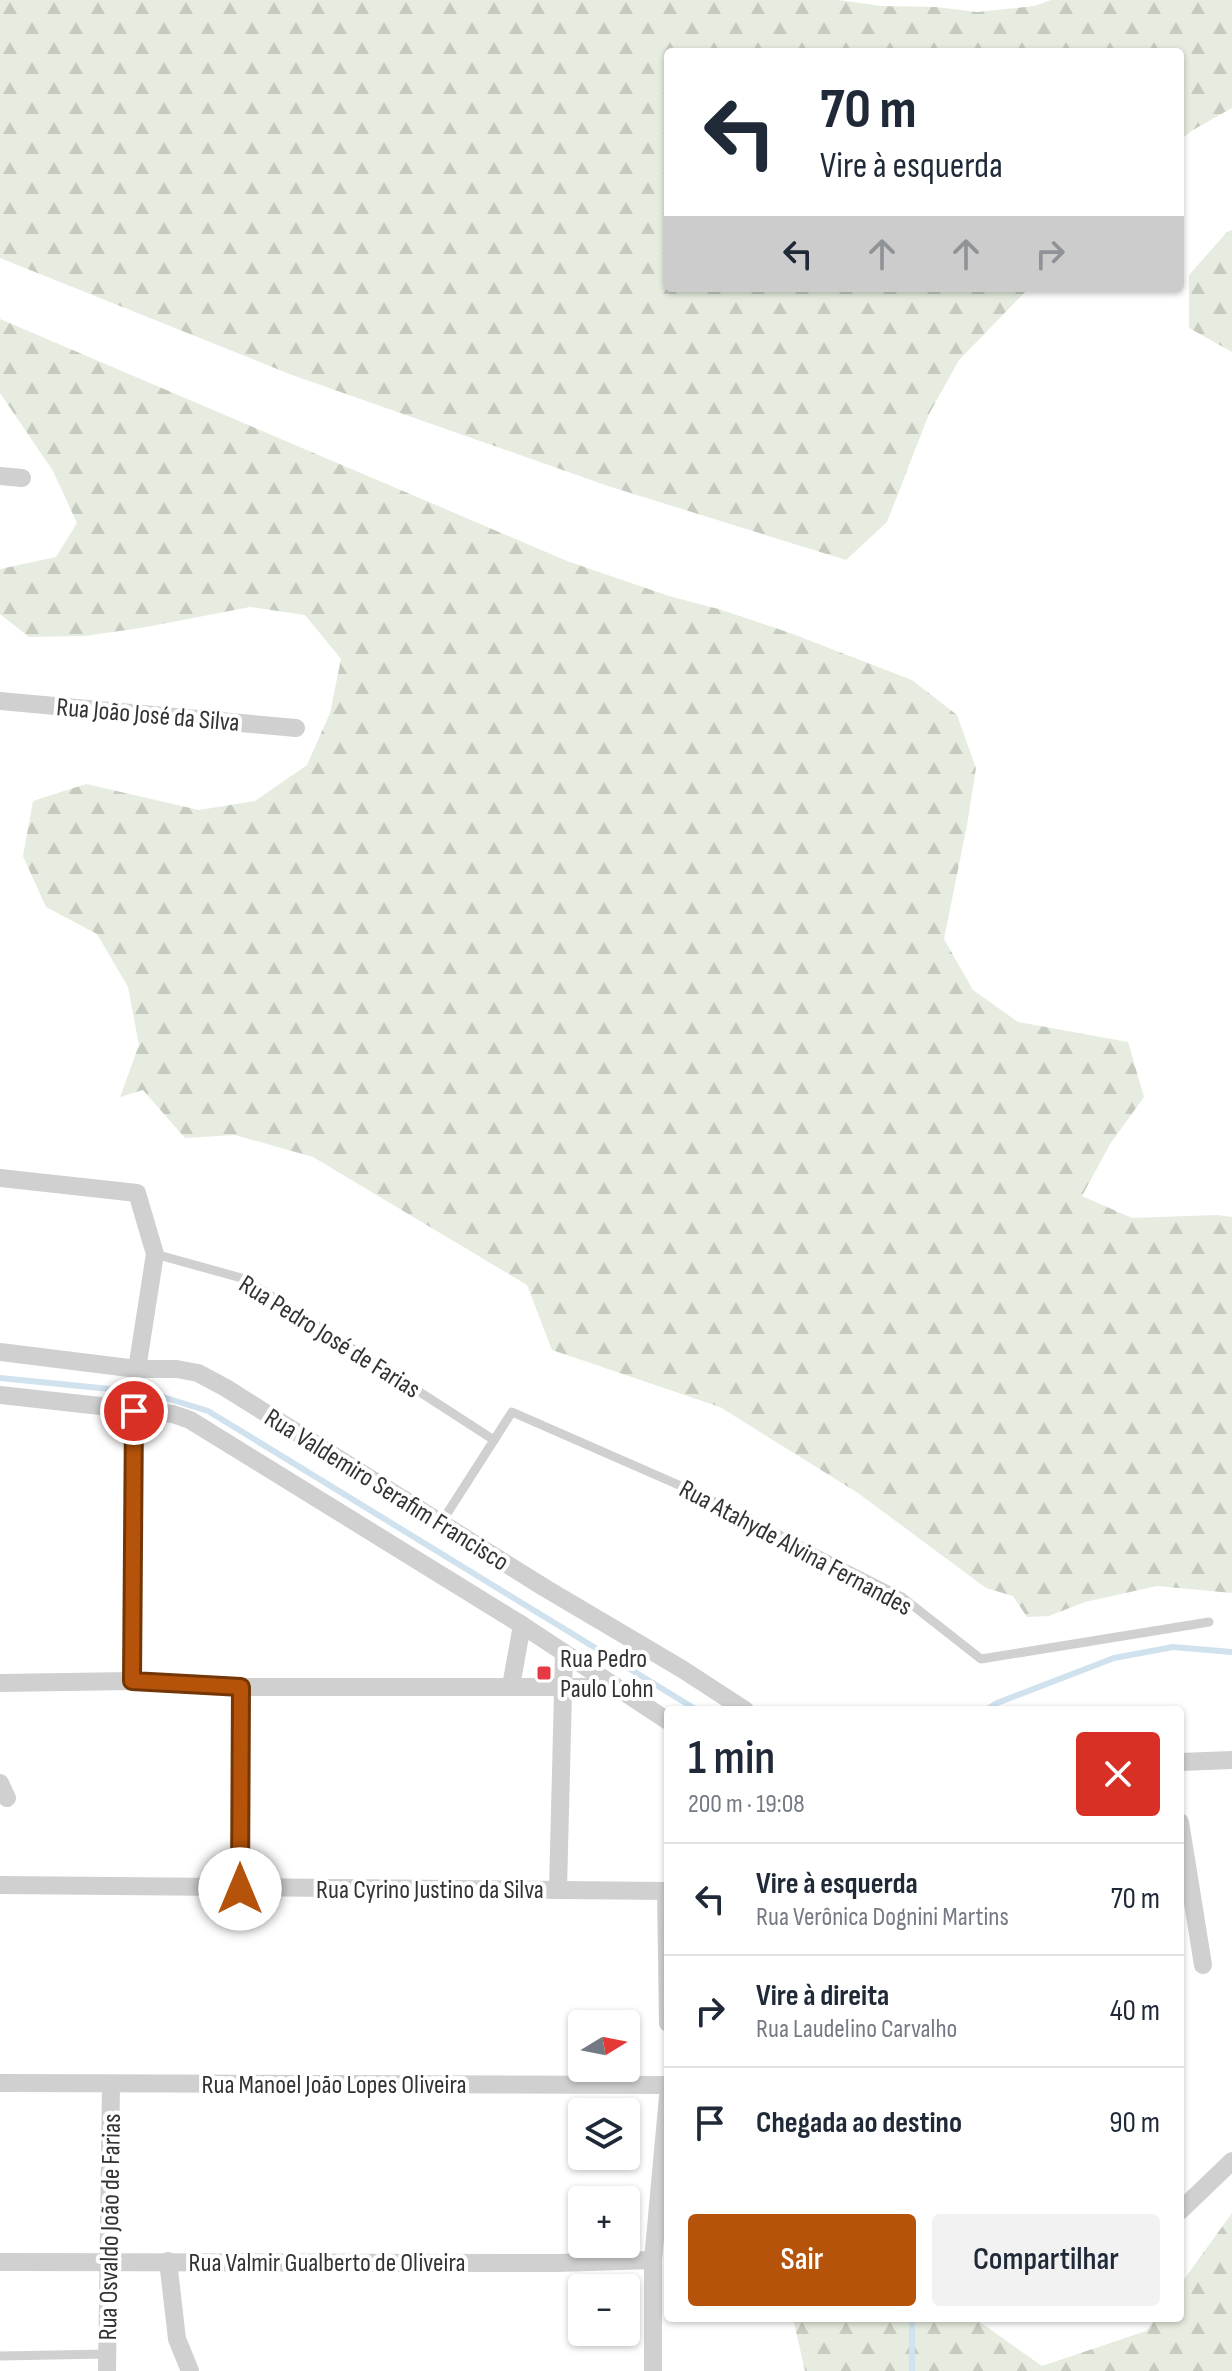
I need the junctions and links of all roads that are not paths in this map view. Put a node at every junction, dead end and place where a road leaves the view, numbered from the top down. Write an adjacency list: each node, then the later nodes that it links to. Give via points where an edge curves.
1 (0, 476): 2 (street)
2 (22, 478)
3 (0, 701): 4 (street, Rua João José da Silva)
4 (296, 728)
5 (0, 1178): 6 (street, via 137,1193)
6 (155, 1254): 8 (street); 11 (lane, Rua Pedro José de Farias, via 245,1279)
7 (0, 1352): 8 (street, Rua Valdemiro Serafim Francisco)
8 (137, 1369): 12 (street, Rua Valdemiro Serafim Francisco, via 198,1373)
9 (0, 1395): 10 (street)
10 (134, 1411): 14 (street, via 190,1420); 16 (street)
11 (494, 1440): 12 (lane, Rua Atahyde Alvina Fernandes); 13 (lane, Rua Atahyde Alvina Fernandes, via 512,1412 697,1493 902,1597 981,1659)
12 (441, 1523): 22 (street, Rua Valdemiro Serafim Francisco)
13 (1209, 1622)
14 (522, 1625): 15 (street); 18 (street)
15 (564, 1653): 20 (street); 21 (street)
16 (132, 1681): 17 (street); 19 (street)
17 (0, 1683)
18 (511, 1686): 19 (street); 20 (street)
19 (241, 1687): 28 (street)
20 (563, 1687): 21 (street); 29 (street)
21 (614, 1687): 23 (street)
22 (739, 1706)
23 (664, 1718)
24 (1232, 1760): 25 (street)
25 (1184, 1762)
26 (1184, 1847): 31 (street)
27 (0, 1885): 28 (street, Rua Cyrino Justino da Silva)
28 (240, 1889): 29 (street, Rua Cyrino Justino da Silva)
29 (558, 1889): 30 (street, Rua Cyrino Justino da Silva)
30 (664, 1891)
31 (1203, 1965)
32 (0, 2083): 33 (street, Rua Manoel João Lopes Oliveira)
33 (111, 2084): 34 (street, Rua Manoel João Lopes Oliveira); 41 (street, Rua Osvaldo João de Farias)
34 (664, 2085)
35 (664, 2140): 38 (street)
36 (1232, 2161): 37 (street)
37 (1184, 2207)
38 (653, 2260): 39 (street, Rua Valmir Gualberto de Oliveira); 45 (street)
39 (168, 2261): 41 (street, Rua Valmir Gualberto de Oliveira); 44 (street, via 177,2339)
40 (0, 2262): 41 (street, Rua Valmir Gualberto de Oliveira)
41 (108, 2262): 43 (street, Rua Osvaldo João de Farias)
42 (0, 2356): 43 (lane)
43 (107, 2362)
44 (190, 2371)
45 (653, 2371)

